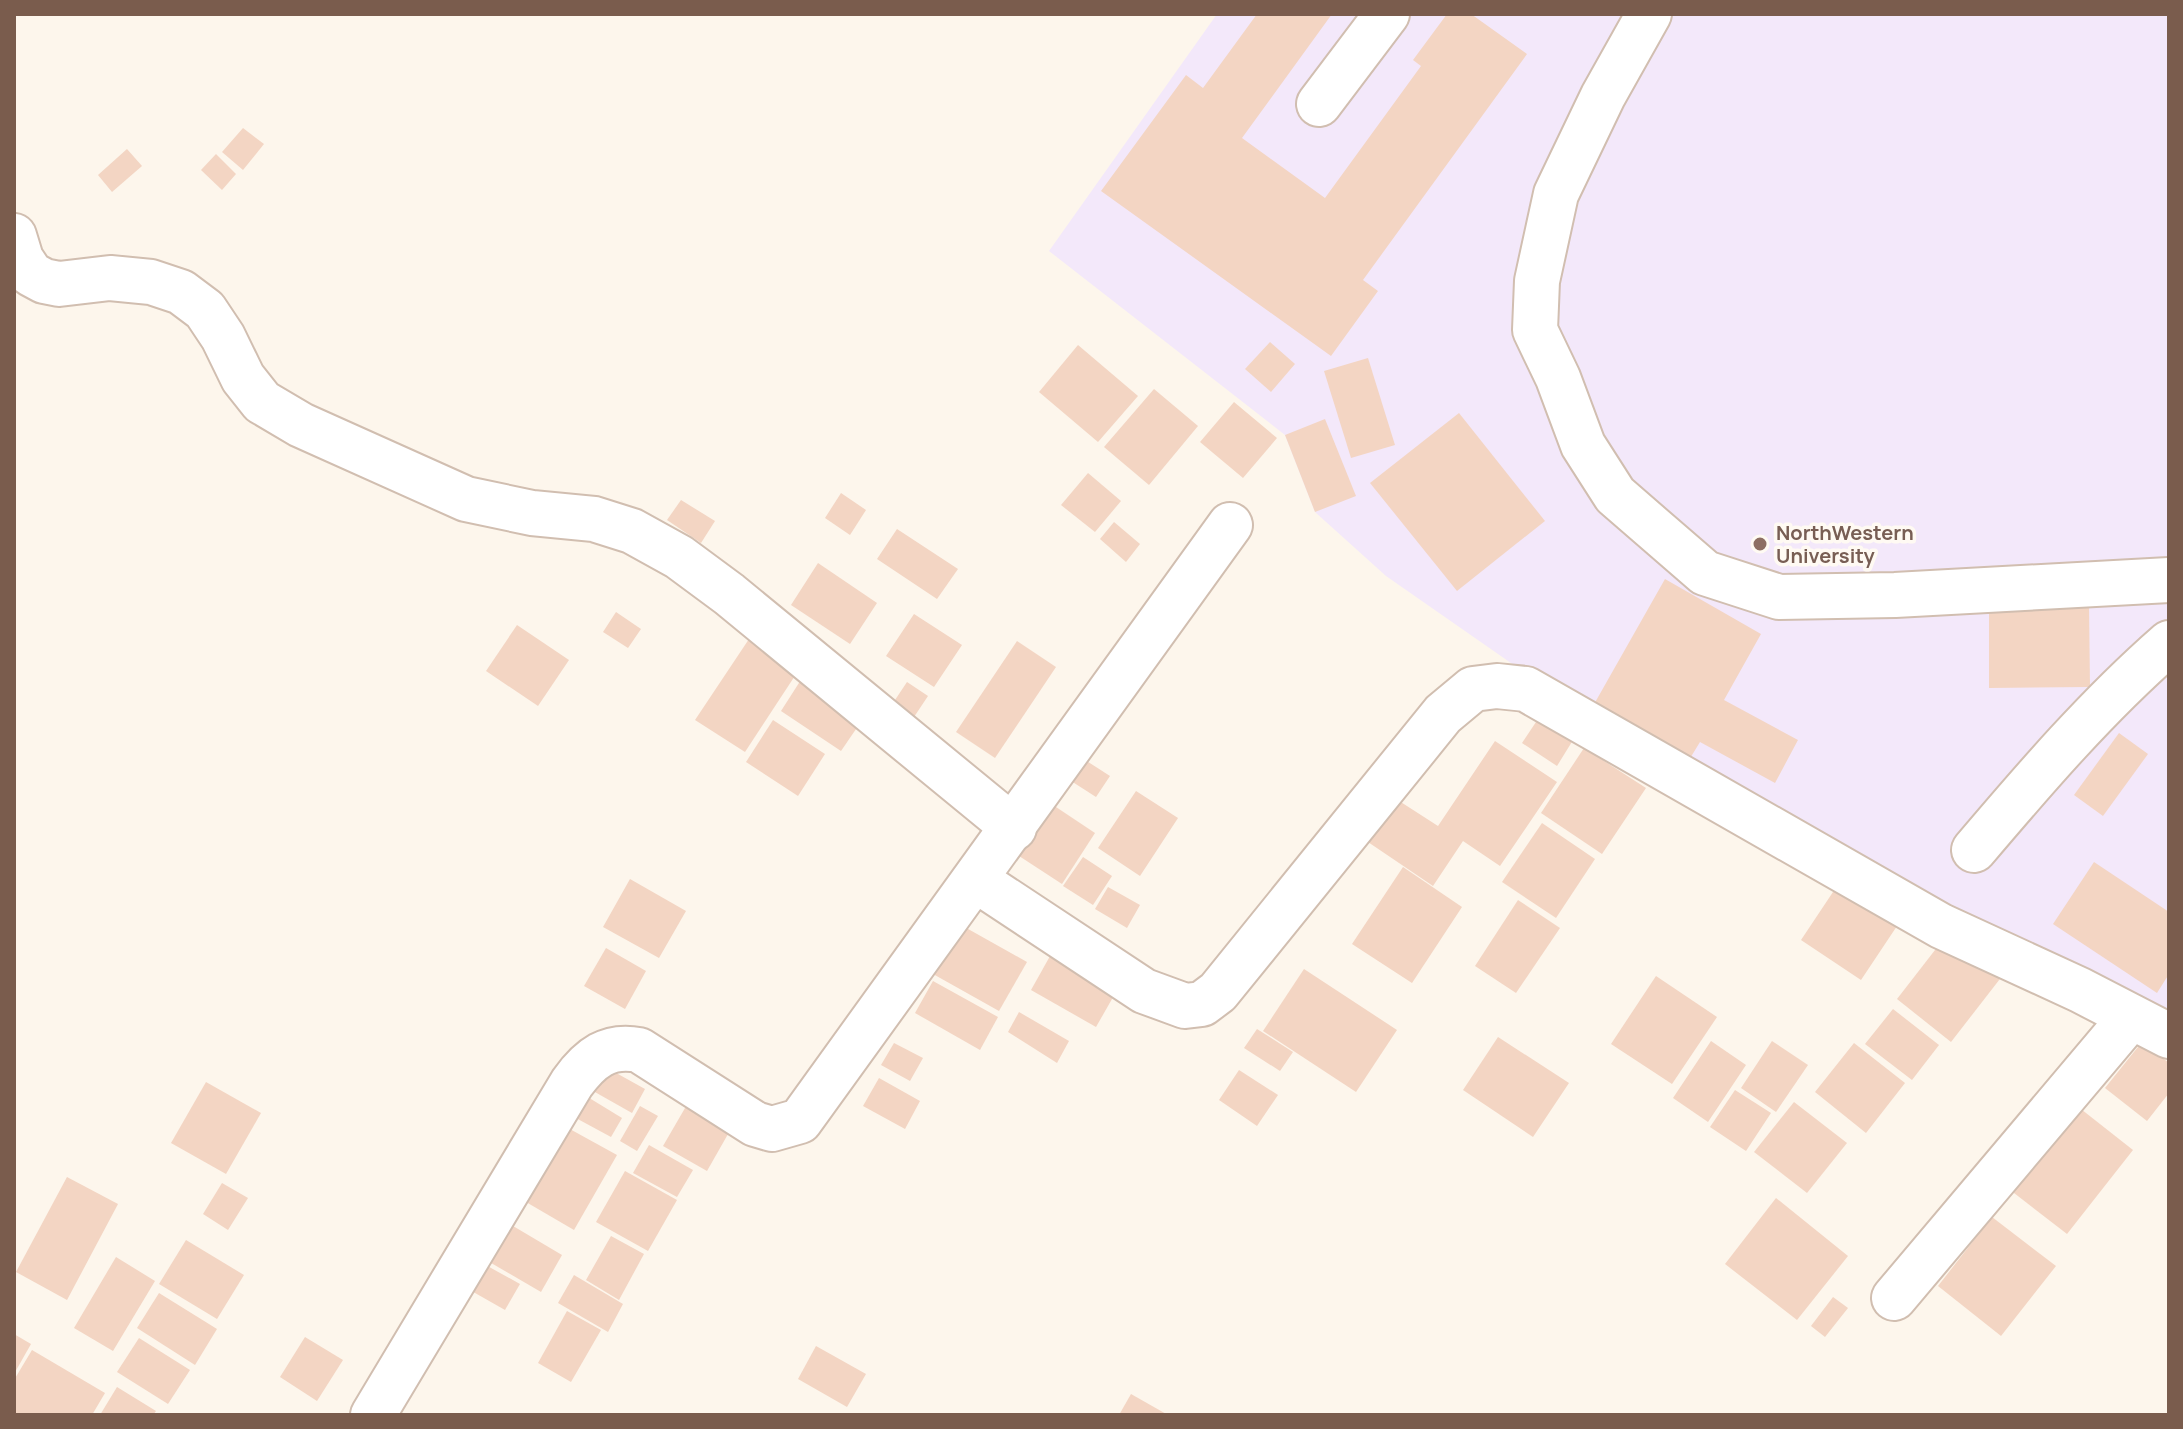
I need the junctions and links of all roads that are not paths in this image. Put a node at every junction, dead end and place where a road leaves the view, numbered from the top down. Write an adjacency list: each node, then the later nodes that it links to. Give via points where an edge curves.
1 (1387, 14): 3 (street)
2 (1649, 14): 6 (street, via 1556,194 1537,281 1535,330 1583,445 1615,495 1705,573 1779,597)
3 (1319, 104)
4 (14, 236): 8 (street, via 31,274 44,281 110,278 151,282 181,292 205,310 262,402 301,425 466,499 594,519 632,531 679,557)
5 (1230, 525): 8 (street)
6 (2169, 580)
7 (2169, 643): 9 (street, via 2062,747)
8 (1014, 828): 10 (street)
9 (1974, 850)
10 (976, 880): 11 (street, via 1144,991 1185,1006 1202,1004 1218,992 1443,714 1473,689 1526,689 1941,926); 13 (street, via 800,1121 772,1129 755,1124 639,1050 604,1051 585,1065)
11 (2150, 1027): 12 (street)
12 (1894, 1298)
13 (373, 1415)

